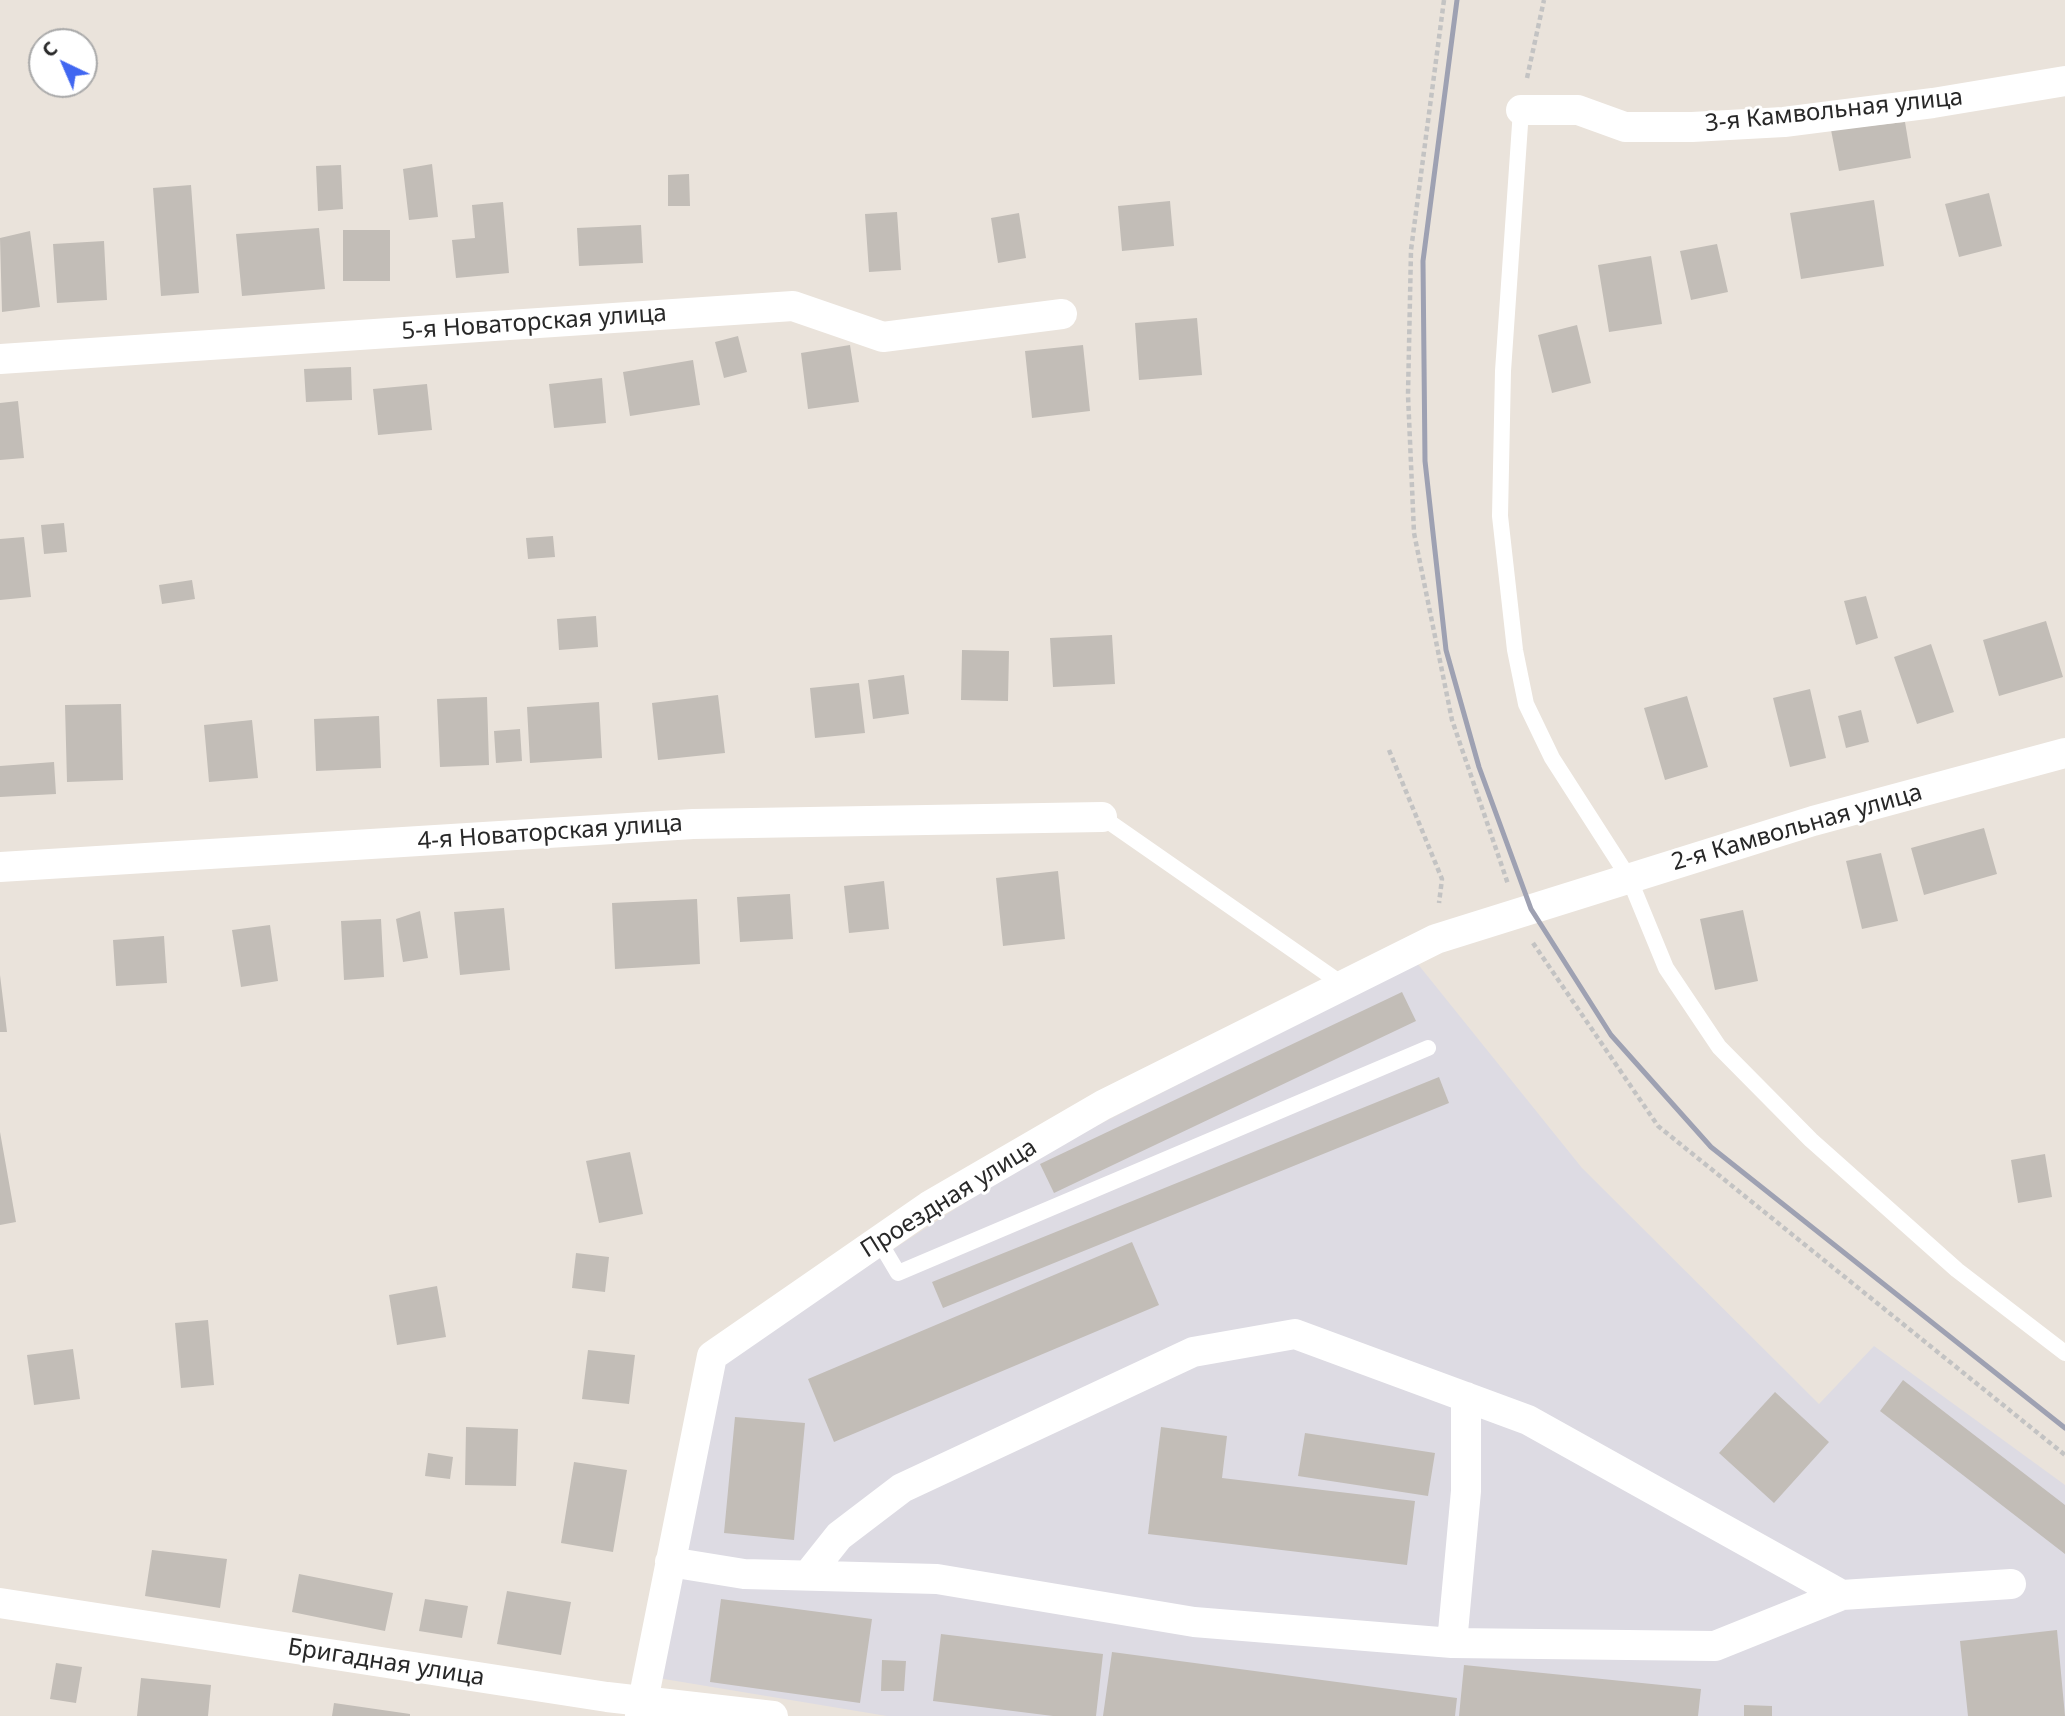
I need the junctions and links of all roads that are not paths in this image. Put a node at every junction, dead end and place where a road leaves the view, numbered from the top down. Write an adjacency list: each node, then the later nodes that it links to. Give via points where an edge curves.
1 (2065, 81): 2 (street, 3-я Камвольная улица, via 1933,103 1692,127 1625,127 1578,110)
2 (1521, 110): 8 (lane, via 1503,371 1500,516 1515,650 1526,704 1552,758)
3 (1062, 314): 4 (street, 5-я Новаторская улица, via 883,337 793,306)
4 (0, 359)
5 (2065, 753): 8 (street, 2-я Камвольная улица, via 1813,821)
6 (1102, 817): 7 (street, 4-я Новаторская улица, via 693,824); 10 (lane)
7 (0, 867)
8 (1629, 878): 9 (street, 2-я Камвольная улица); 13 (lane, via 1666,968 1719,1047 1811,1140 1936,1251)
9 (1531, 909): 10 (street, Проездная улица, via 1436,939)
10 (1342, 984): 12 (street, Проездная улица, via 1103,1105 929,1206)
11 (1428, 1048): 12 (lane, via 898,1273)
12 (879, 1241): 15 (street, Проездная улица, via 712,1356)
13 (2065, 1353)
14 (1466, 1397): 16 (street, via 1296,1334 1193,1352 902,1488 839,1536); 18 (street, via 1528,1420); 20 (street, via 1466,1491)
15 (670, 1563): 16 (street, via 744,1574); 21 (street, Проездная улица)
16 (808, 1576): 20 (street, via 937,1579 1194,1622)
17 (2011, 1584): 18 (street)
18 (1842, 1595): 20 (street, via 1715,1646)
19 (0, 1603): 21 (street, Бригадная улица)
20 (1452, 1643)
21 (641, 1709): 22 (street, Бригадная улица)
22 (773, 1716)

